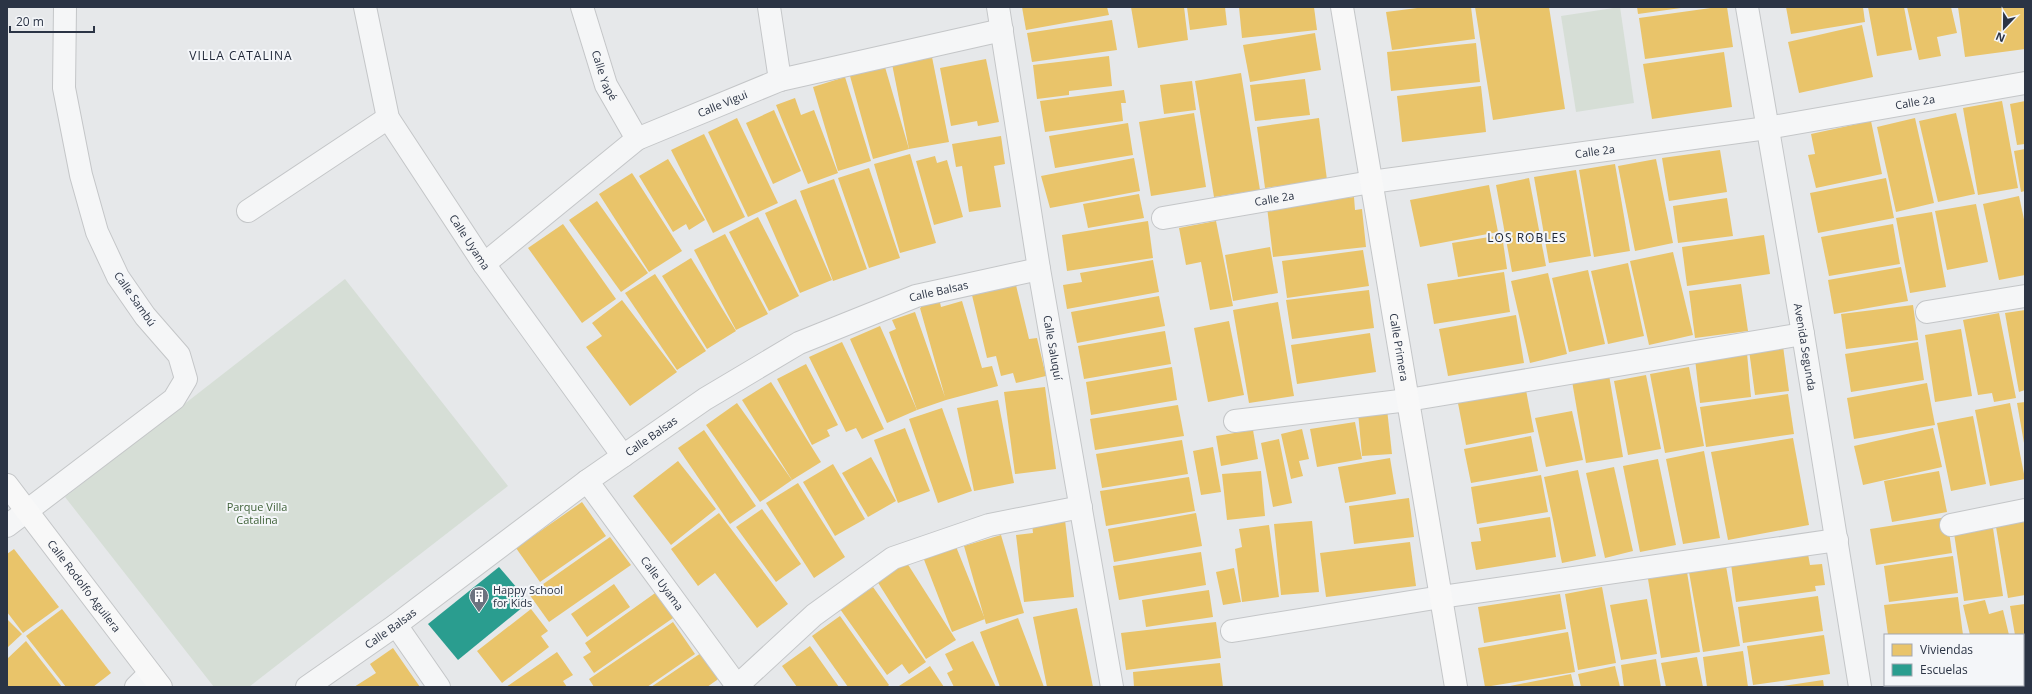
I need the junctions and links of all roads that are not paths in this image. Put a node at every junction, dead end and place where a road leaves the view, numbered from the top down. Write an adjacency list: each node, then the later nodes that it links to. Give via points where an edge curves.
1 (65, 7): 28 (street, Calle Sambú, via 64,88 81,175 97,232 118,277 145,316 180,355 186,379 174,399)
2 (365, 7): 11 (street, Calle Uyama)
3 (582, 7): 13 (street, Calle Yapé, via 606,85)
4 (769, 7): 9 (street)
5 (998, 7): 8 (street, Calle Saluquí)
6 (1342, 7): 14 (street, Calle Primera)
7 (1747, 7): 12 (street, Avenida Segunda)
8 (1002, 30): 9 (street, Calle Vigui); 18 (street, Calle Saluquí)
9 (780, 80): 13 (street, Calle Vigui)
10 (2025, 83): 12 (street, Calle 2a)
11 (388, 118): 15 (street); 17 (street, Calle Uyama)
12 (1767, 128): 14 (street, Calle 2a); 21 (street, Avenida Segunda)
13 (637, 139): 17 (street, Calle Vigui)
14 (1371, 182): 16 (street, Calle 2a); 22 (street, Calle Primera)
15 (248, 211)
16 (1163, 218)
17 (484, 264): 24 (street, Calle Uyama)
18 (1039, 269): 24 (street, Calle Balsas, via 916,296 799,343 706,399); 27 (street, Calle Saluquí)
19 (2025, 296): 20 (street)
20 (1927, 312)
21 (1803, 334): 22 (street); 32 (street, Avenida Segunda)
22 (1408, 400): 23 (street); 33 (street, Calle Primera)
23 (1235, 421)
24 (623, 456): 25 (street, Calle Balsas)
25 (587, 481): 34 (street, Calle Balsas); 37 (street, Calle Uyama)
26 (7, 485): 28 (street, Calle Rodolfo Aguilera)
27 (1080, 507): 37 (street, via 989,525 893,558 814,615); 40 (street, Calle Saluquí)
28 (26, 510): 31 (street, Calle Sambú); 36 (street, Calle Rodolfo Aguilera)
29 (2025, 510): 30 (street)
30 (1951, 525)
31 (7, 526)
32 (1837, 540): 33 (street); 42 (street, Avenida Segunda)
33 (1441, 597): 35 (street); 41 (street, Calle Primera)
34 (396, 625): 38 (street, Calle Balsas); 39 (street)
35 (1232, 631)
36 (149, 682)
37 (737, 686)
38 (307, 687)
39 (439, 687)
40 (1112, 687)
41 (1456, 687)
42 (1860, 687)

